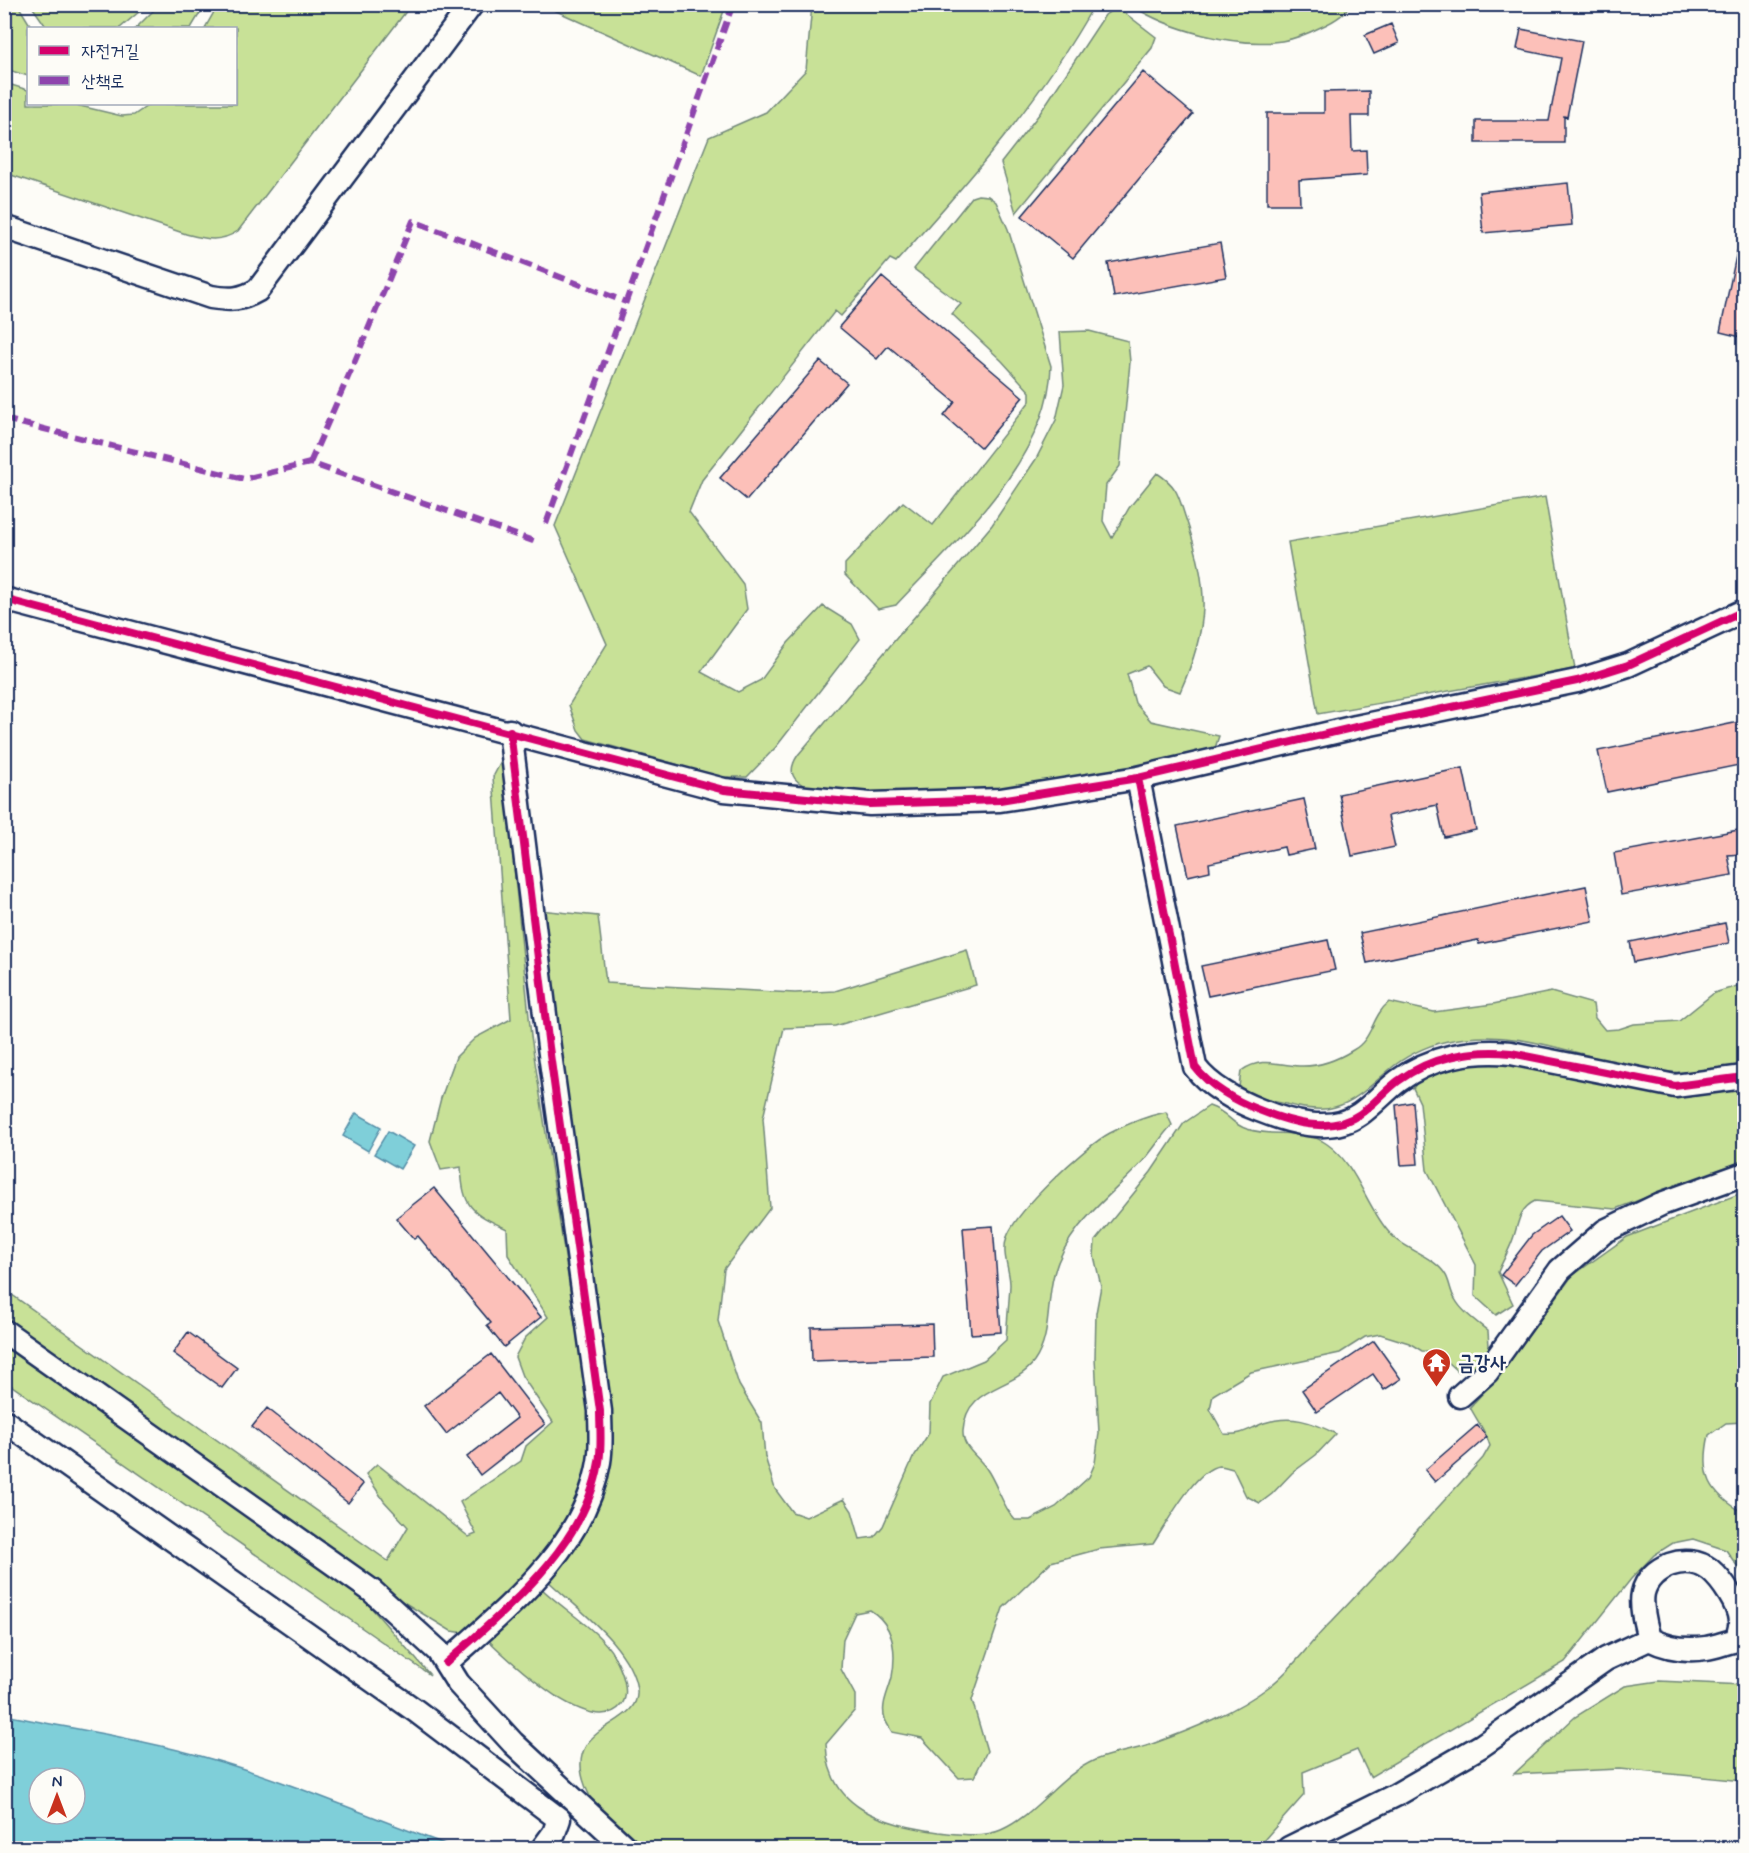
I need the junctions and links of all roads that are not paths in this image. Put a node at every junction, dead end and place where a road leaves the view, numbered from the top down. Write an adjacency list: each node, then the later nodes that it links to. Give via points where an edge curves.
1 (472, 4): 2 (street, via 258,290 245,298 211,297)
2 (4, 227)
3 (4, 599): 5 (street)
4 (1744, 611): 6 (street, via 1628,665 1577,681)
5 (510, 731): 6 (street, via 724,790 870,804 1000,800); 14 (street, via 600,1411 600,1461 578,1522 548,1563 505,1610)
6 (1138, 778): 7 (street, via 1195,1067 1204,1079 1251,1107 1300,1123 1341,1122 1359,1115 1398,1081 1421,1067 1458,1054 1487,1050 1675,1086)
7 (1744, 1077)
8 (1744, 1174): 10 (street, via 1661,1204 1605,1231 1560,1270 1487,1371)
9 (4, 1331): 14 (street, via 372,1591 438,1651)
10 (1460, 1396)
11 (4, 1421): 15 (street, via 416,1711 559,1819)
12 (1649, 1639): 13 (street, via 1684,1649); 13 (street, via 1642,1595 1648,1580 1659,1569 1675,1563 1693,1563 1709,1569 1724,1585 1740,1621); 17 (street, via 1606,1659 1481,1746 1396,1795)
13 (1741, 1639)
14 (446, 1663): 16 (street, via 458,1683 513,1743)
15 (543, 1848)
16 (626, 1848)
17 (1289, 1848)

